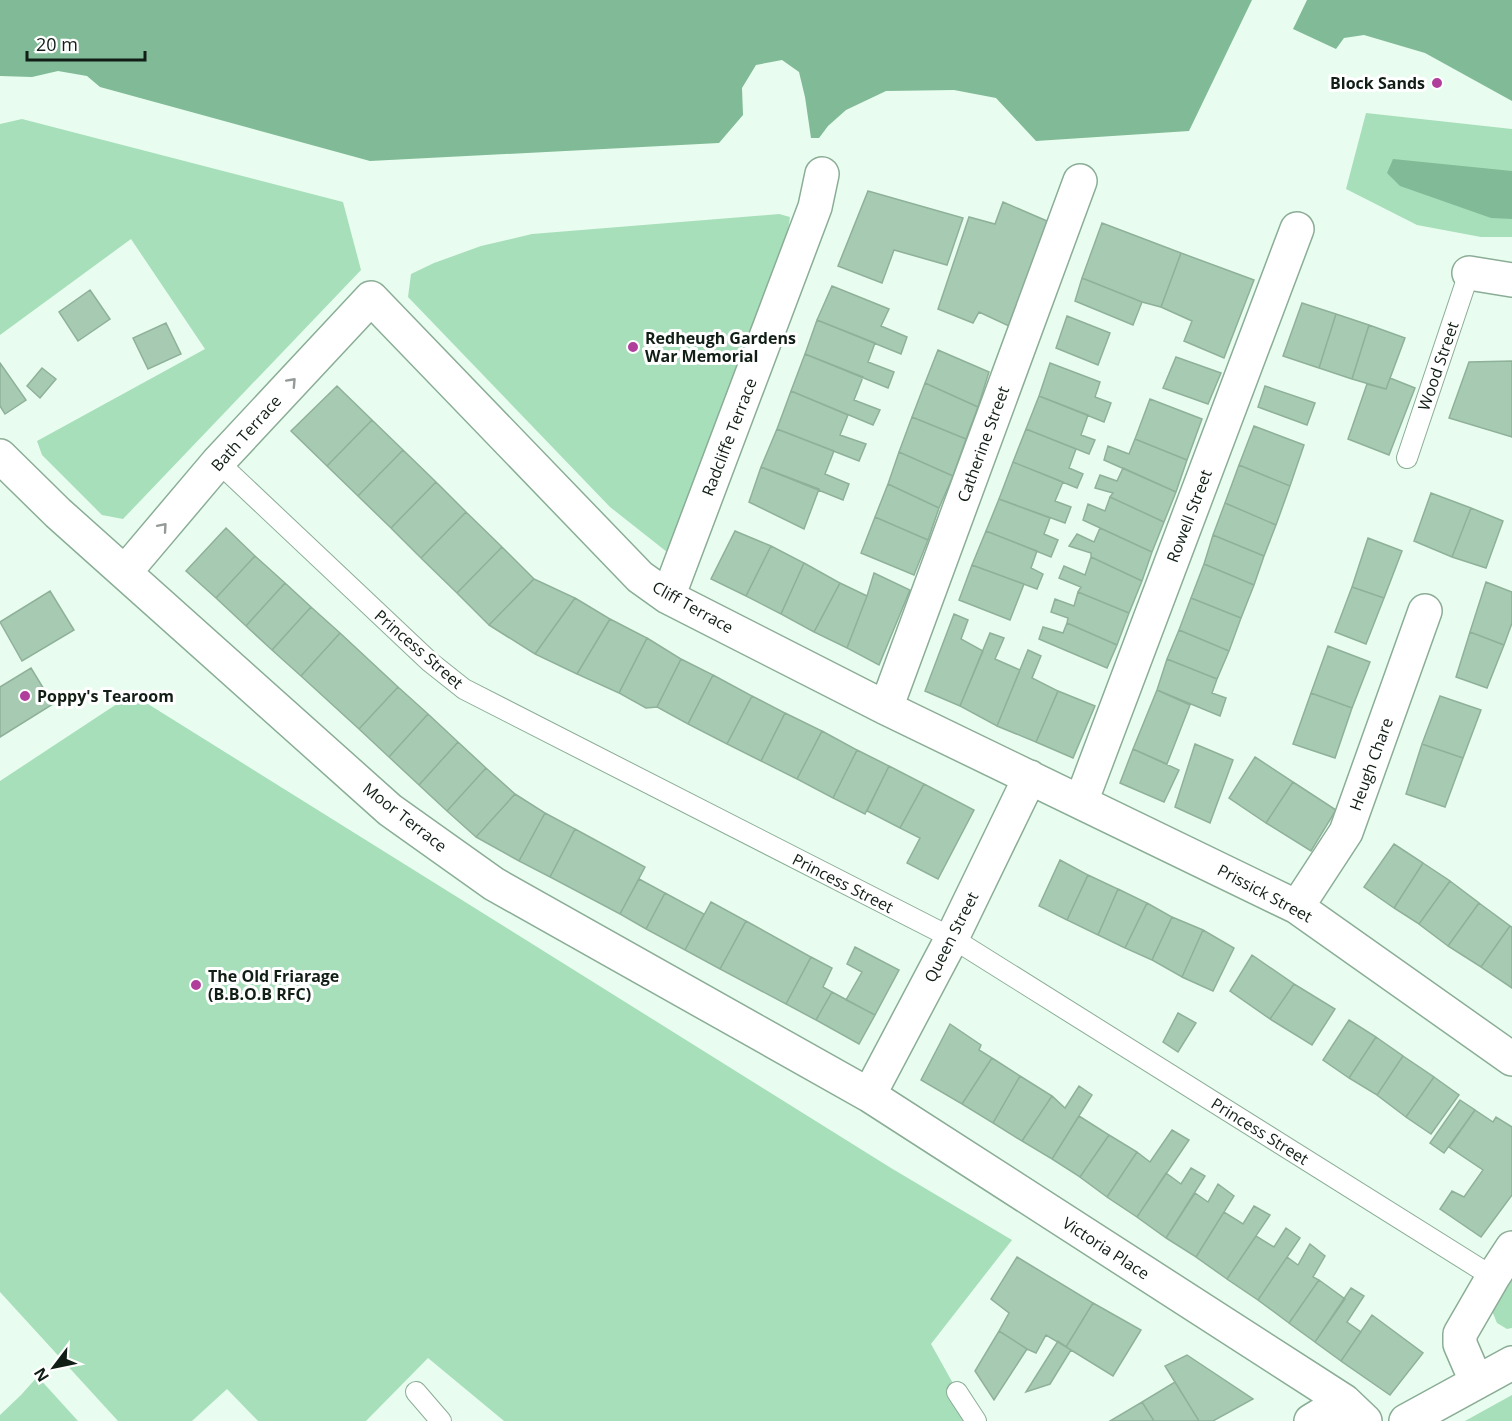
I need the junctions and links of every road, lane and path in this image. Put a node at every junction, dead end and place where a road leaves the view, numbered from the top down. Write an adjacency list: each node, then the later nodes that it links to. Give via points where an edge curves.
1 (822, 174): 11 (street, Radcliffe Terrace, via 814,207)
2 (1080, 181): 13 (street, Catherine Street)
3 (1297, 229): 15 (street, Rowell Street)
4 (1468, 273): 5 (street); 8 (lane, Wood Street)
5 (1512, 280)
6 (371, 298): 9 (street, Bath Terrace, one-way to 6); 11 (street, Cliff Terrace, via 640,577)
7 (0, 456): 10 (street, Moor Terrace)
8 (1407, 458)
9 (218, 462): 10 (street, Bath Terrace, one-way to 9); 17 (lane, Princess Street, via 430,663 464,689)
10 (125, 572): 19 (street, Moor Terrace, via 390,810 494,884)
11 (668, 597): 13 (street, Cliff Terrace)
12 (1425, 611): 16 (street, Heugh Chare, via 1346,832)
13 (886, 708): 14 (street, Cliff Terrace)
14 (1030, 777): 15 (street, Prissick Street); 17 (street, Queen Street)
15 (1081, 802): 16 (street, Prissick Street)
16 (1297, 907): 18 (street, Prissick Street)
17 (952, 938): 19 (street, Queen Street); 21 (lane, Princess Street)
18 (1512, 1059)
19 (869, 1095): 26 (street, Victoria Place)
20 (1512, 1248): 21 (street)
21 (1493, 1277): 23 (street, via 1460,1334 1460,1344)
22 (1512, 1363): 23 (street)
23 (1476, 1381): 30 (street)
24 (416, 1392): 27 (lane)
25 (957, 1392): 28 (lane)
26 (1354, 1411): 29 (street)
27 (441, 1421)
28 (976, 1421)
29 (1311, 1421)
30 (1406, 1421)

